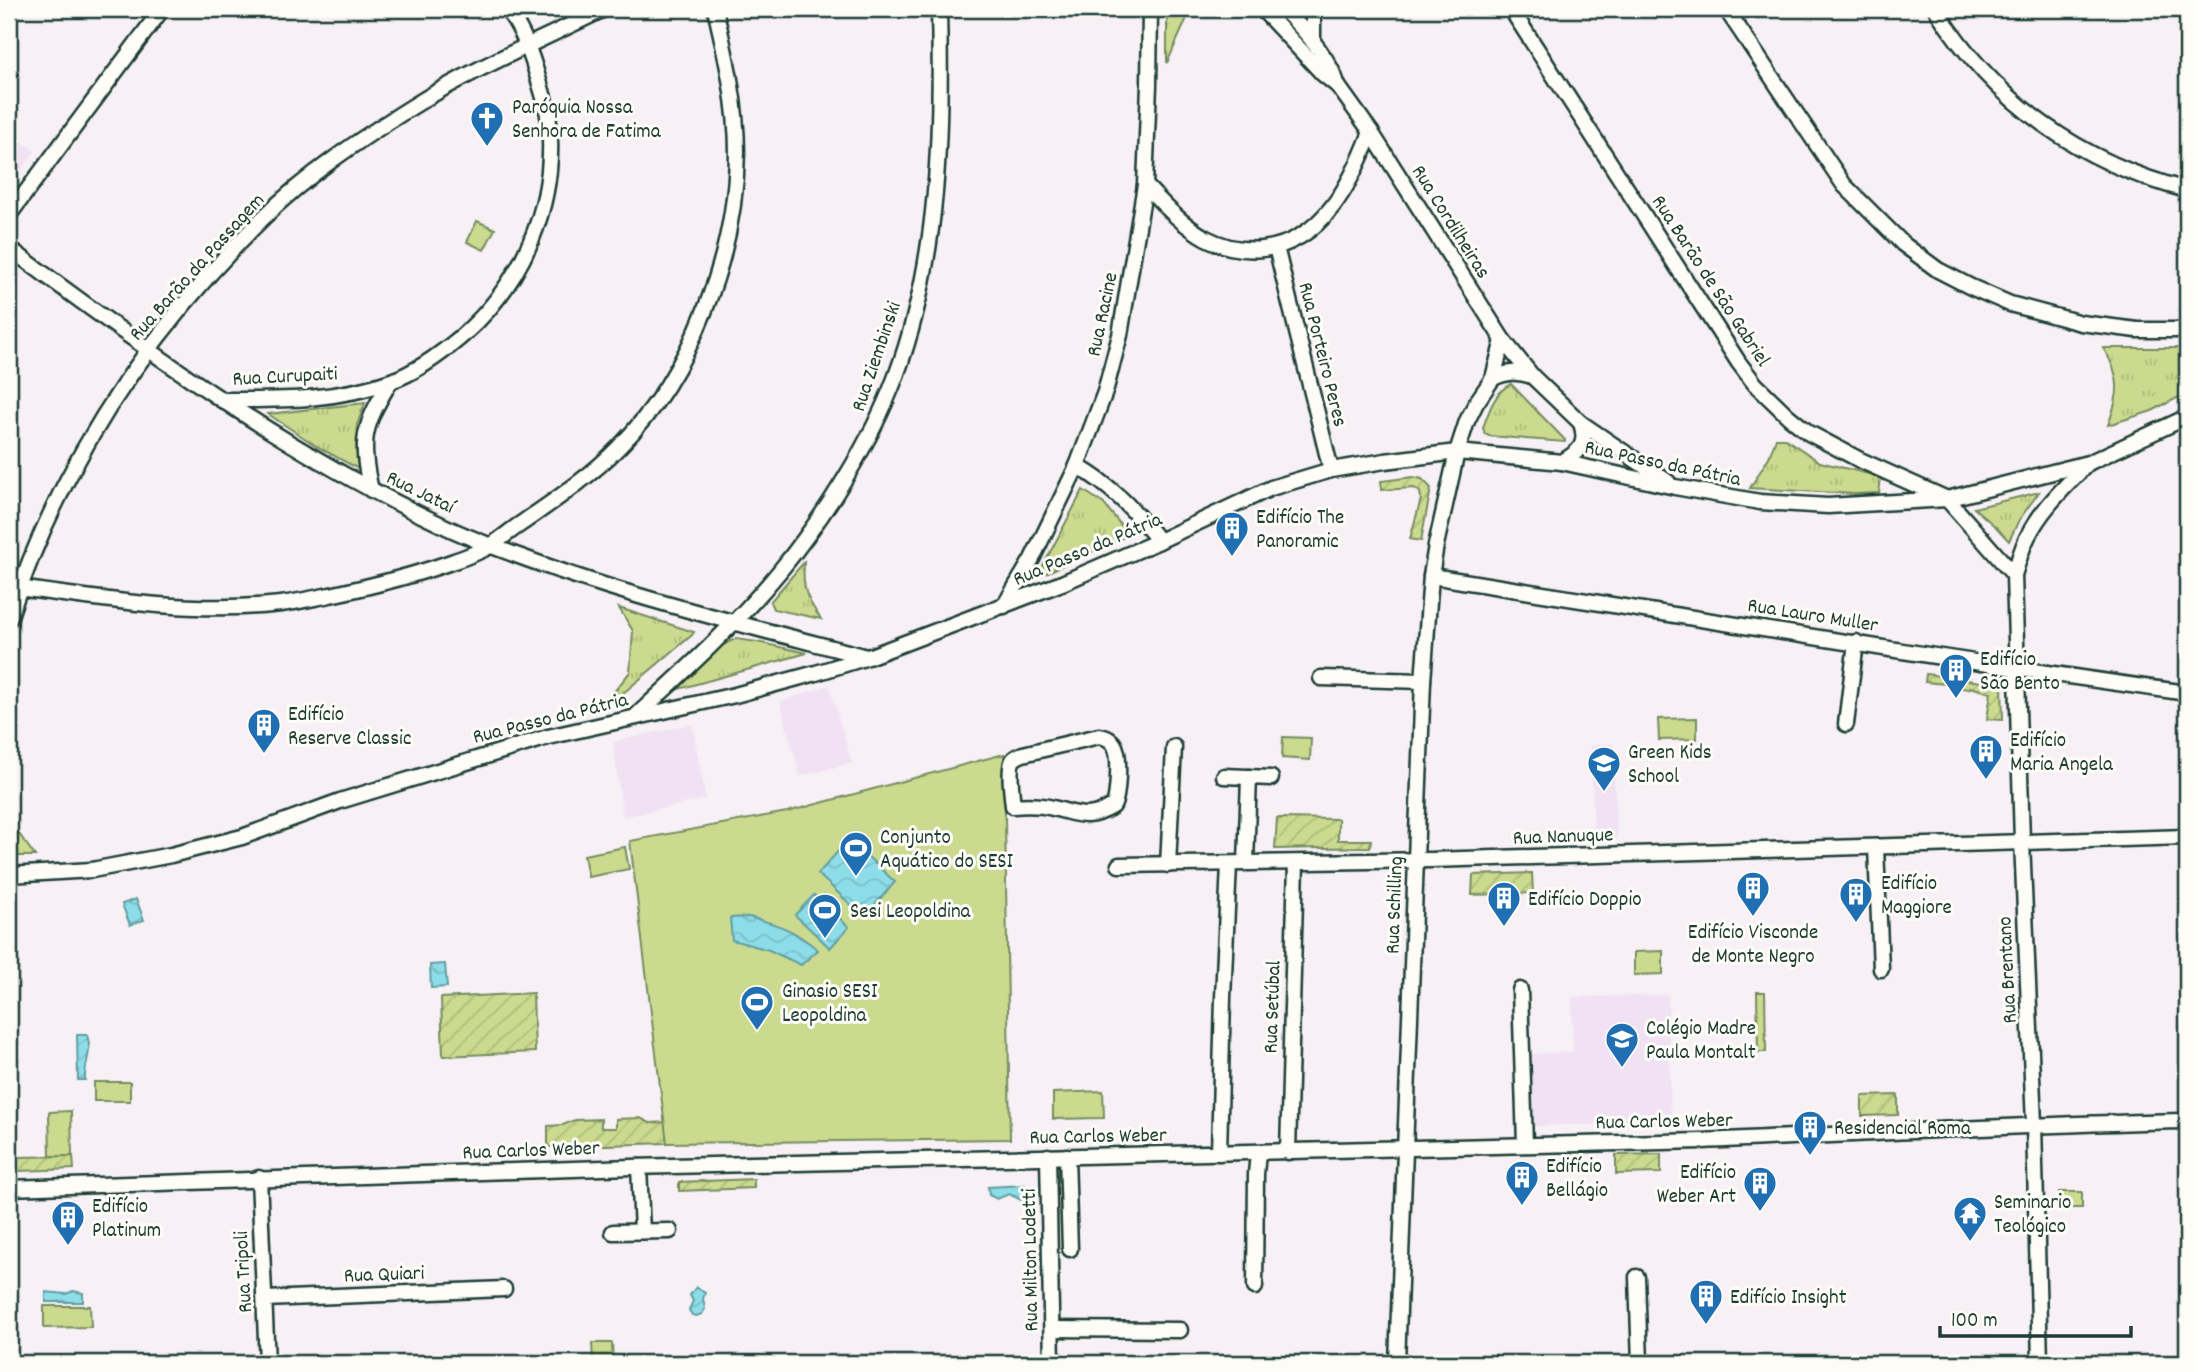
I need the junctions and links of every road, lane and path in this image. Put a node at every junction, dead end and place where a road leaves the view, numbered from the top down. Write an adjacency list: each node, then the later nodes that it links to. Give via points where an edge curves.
1 (162, 9): 21 (street)
2 (507, 9): 16 (street, Rua Curupaiti)
3 (604, 9): 16 (street, Rua Barão da Passagem)
4 (715, 9): 42 (street, via 734,114 735,187 714,281 696,329 663,391 618,448)
5 (939, 9): 48 (street, Rua Ziembinski, via 941,90 931,229 896,376 876,422 818,518)
6 (1150, 9): 19 (street, Rua Racine)
7 (1262, 9): 17 (street, Rua Cordilheiras)
8 (1312, 9): 13 (street, Rua Cordilheiras, via 1303,15); 15 (street, Rua Cordilheiras)
9 (1511, 9): 40 (street, Rua Barão de São Gabriel, via 1755,384 1809,433)
10 (1726, 9): 14 (street)
11 (1740, 9): 14 (street)
12 (1937, 9): 20 (street, via 1983,71 2041,124 2103,161)
13 (1288, 14): 15 (street, Rua Cordilheiras)
14 (1740, 30): 24 (street, via 1844,185 1903,244 1938,270 2010,304 2068,320 2137,330)
15 (1313, 42): 17 (street, Rua Cordilheiras, via 1333,69)
16 (529, 45): 26 (street, Rua Barão da Passagem, via 418,103 313,176 263,218); 29 (street, Rua Curupaiti, via 549,121 544,202 533,240 513,278 483,318 417,370)
17 (1338, 86): 18 (street, Rua Cordilheiras)
18 (1371, 132): 22 (street, via 1343,194 1298,239); 25 (street, Rua Cordilheiras)
19 (1145, 185): 22 (street, via 1206,238 1229,247); 36 (street, Rua Racine, via 1120,335 1105,392)
20 (2187, 190)
21 (9, 215)
22 (1276, 247): 37 (street, Rua Porteiro Peres)
23 (9, 248): 26 (street, Rua Jataí)
24 (2187, 330)
25 (1503, 340): 27 (street, Rua Cordilheiras); 28 (street, Rua Schilling)
26 (146, 350): 30 (street, Rua Jataí); 45 (street, Rua Barão da Passagem, via 85,446)
27 (1532, 376): 28 (street, via 1519,372); 32 (street, Rua Cordilheiras)
28 (1493, 378): 33 (street, Rua Schilling, via 1472,412)
29 (390, 382): 30 (street, Rua Curupaiti, via 336,396); 39 (street, via 371,414 365,436 364,460)
30 (222, 400): 39 (street, Rua Jataí)
31 (2187, 417): 35 (street, Rua Passo da Pátria)
32 (1581, 423): 34 (street, via 1585,435 1580,450); 38 (street, Rua Cordilheiras)
33 (1457, 452): 34 (street, Rua Passo da Pátria); 37 (street, Rua Passo da Pátria); 44 (street, Rua Schilling)
34 (1562, 462): 38 (street, Rua Passo da Pátria)
35 (2088, 463): 40 (street, Rua Passo da Pátria); 43 (street, Rua Brentano, via 2039,518)
36 (1077, 466): 41 (street, via 1123,499); 46 (street, Rua Racine)
37 (1331, 470): 41 (street, Rua Passo da Pátria, via 1271,488)
38 (1675, 487): 40 (street, Rua Passo da Pátria, via 1794,505)
39 (371, 490): 42 (street, Rua Jataí)
40 (1947, 499): 43 (street)
41 (1160, 541): 46 (street, Rua Passo da Pátria)
42 (490, 545): 45 (street, via 376,586 282,604 137,604); 48 (street, Rua Jataí, via 588,581)
43 (2014, 575): 51 (street, Rua Brentano)
44 (1431, 576): 49 (street, Rua Lauro Muller); 53 (street, Rua Schilling)
45 (14, 587): 47 (street, Rua Barão da Passagem)
46 (1004, 606): 50 (street, Rua Passo da Pátria)
47 (9, 619)
48 (736, 622): 50 (street, Rua Jataí); 55 (street, Rua Ziembinski)
49 (1856, 642): 51 (street, Rua Lauro Muller); 56 (street)
50 (868, 657): 55 (street, Rua Passo da Pátria, via 738,695)
51 (2017, 669): 54 (street, Rua Lauro Muller); 63 (street, Rua Brentano)
52 (1321, 678): 53 (street)
53 (1423, 681): 65 (street, Rua Schilling)
54 (2187, 693)
55 (636, 716): 71 (street, Rua Passo da Pátria, via 443,767 242,837 171,856 92,870)
56 (1846, 724)
57 (1174, 747): 70 (street)
58 (1224, 776): 59 (street)
59 (1249, 777): 60 (street); 66 (street)
60 (1271, 778)
61 (1076, 815): 61 (street, via 1092,816 1116,803 1117,750 1112,741 1099,736 1014,759 1013,806 1052,807)
62 (2187, 836): 63 (street, Rua Nanuque)
63 (2022, 841): 64 (street, Rua Nanuque); 75 (street, Rua Brentano)
64 (1876, 847): 65 (street, Rua Nanuque); 72 (street)
65 (1416, 860): 67 (street, Rua Nanuque); 77 (street, Rua Schilling)
66 (1245, 863): 67 (street, Rua Nanuque); 68 (street, Rua Nanuque)
67 (1296, 863): 78 (street, Rua Setúbal)
68 (1229, 864): 70 (street, Rua Nanuque); 79 (street)
69 (1119, 865): 70 (street, Rua Nanuque)
70 (1168, 865)
71 (9, 875)
72 (1881, 969)
73 (1520, 990): 76 (street)
74 (2187, 1121): 75 (street, Rua Carlos Weber)
75 (2034, 1124): 76 (street, Rua Carlos Weber, via 1703,1141); 100 (street, Rua Brentano)
76 (1525, 1144): 77 (street, Rua Carlos Weber)
77 (1404, 1149): 78 (street, Rua Carlos Weber); 98 (street, Rua Schilling)
78 (1288, 1152): 80 (street, Rua Carlos Weber)
79 (1219, 1153): 80 (street, Rua Carlos Weber); 82 (street, Rua Carlos Weber)
80 (1258, 1153): 91 (street)
81 (1048, 1156): 82 (street, Rua Carlos Weber); 83 (street, Rua Carlos Weber); 94 (street, Rua Milton Lodetti)
82 (1067, 1156): 89 (street)
83 (639, 1167): 84 (street, Rua Carlos Weber); 86 (street)
84 (259, 1178): 85 (street, Rua Carlos Weber); 93 (street, Rua Tripoli)
85 (9, 1188)
86 (642, 1231): 87 (street); 88 (street)
87 (670, 1231)
88 (613, 1232)
89 (1070, 1249)
90 (1637, 1277): 99 (street)
91 (1255, 1287)
92 (504, 1289): 93 (street, Rua Quiari)
93 (265, 1299): 96 (street, Rua Tripoli)
94 (1052, 1329): 95 (street); 97 (street, Rua Milton Lodetti)
95 (1180, 1330)
96 (267, 1363)
97 (1052, 1363)
98 (1396, 1363)
99 (1640, 1363)
100 (2040, 1363)

